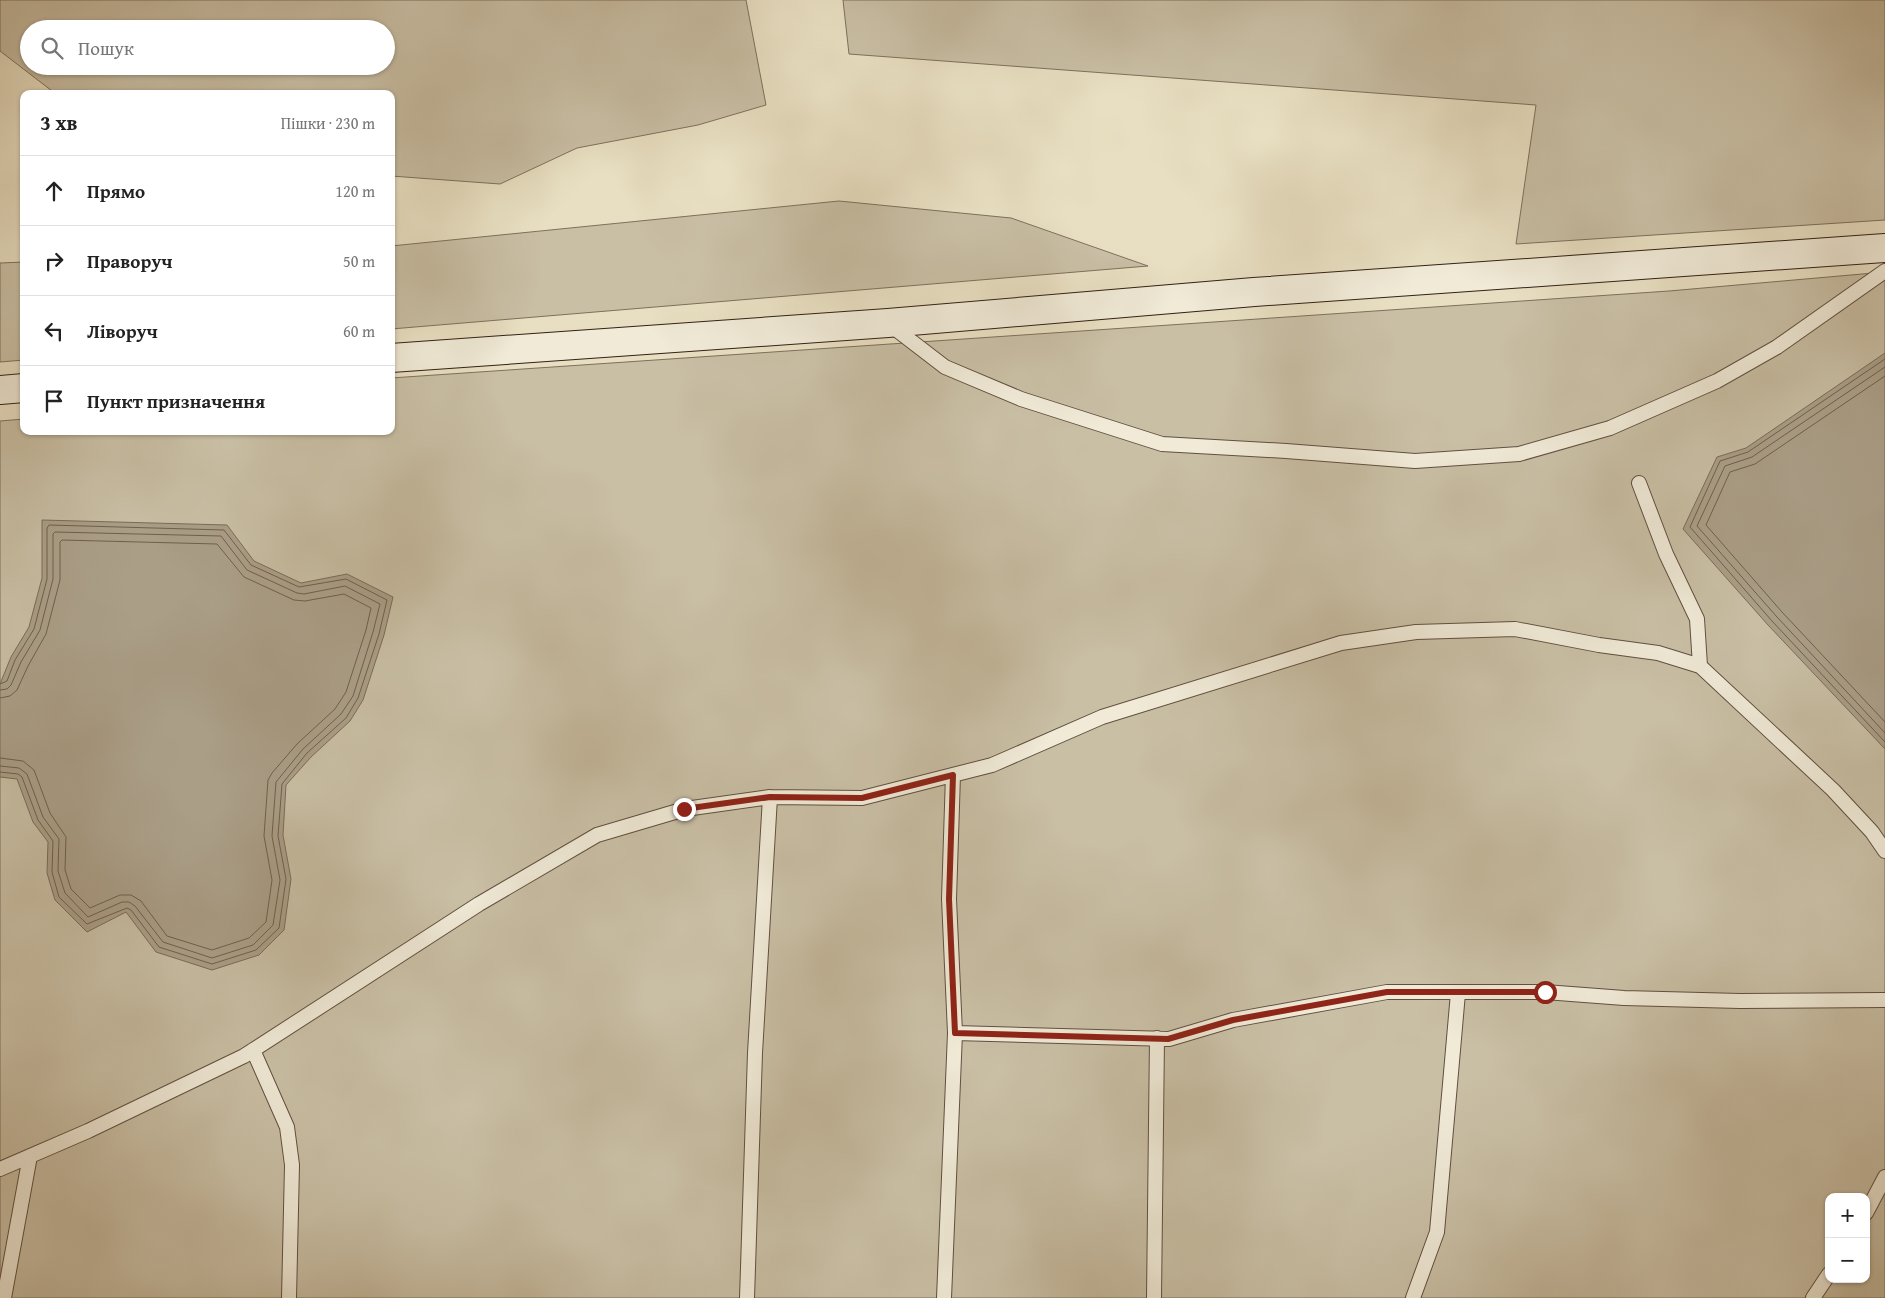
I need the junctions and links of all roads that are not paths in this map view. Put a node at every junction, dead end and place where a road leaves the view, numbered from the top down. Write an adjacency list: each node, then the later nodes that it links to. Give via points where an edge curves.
1 (1885, 248): 3 (main road, via 1254,292)
2 (1885, 271): 3 (lane, via 1777,347 1717,381 1610,428 1519,454 1415,461 1162,444 1021,399 945,367)
3 (888, 323): 4 (main road)
4 (395, 358)
5 (20, 388): 6 (main road)
6 (0, 390)
7 (1639, 483): 8 (lane, via 1666,554 1697,618)
8 (1700, 666): 9 (lane, via 1658,653 1515,629 1416,632 1341,644 1219,680 1102,717 992,765); 11 (lane, via 1833,790)
9 (953, 775): 10 (lane, via 862,798); 14 (lane, via 949,899)
10 (770, 797): 16 (lane, via 684,809 597,835 479,904); 24 (lane, via 755,1053)
11 (1885, 851)
12 (1458, 993): 13 (lane, via 1545,992 1740,1001); 15 (lane, via 1387,992 1233,1020 1168,1039); 27 (lane, via 1437,1232)
13 (1885, 1000)
14 (955, 1033): 15 (lane); 25 (lane)
15 (1157, 1038): 26 (lane)
16 (253, 1050): 17 (lane); 23 (lane, via 287,1127 292,1165)
17 (30, 1156): 18 (lane); 22 (lane)
18 (0, 1169)
19 (1885, 1177): 20 (lane)
20 (1870, 1205)
21 (1825, 1280): 28 (lane)
22 (4, 1298)
23 (289, 1298)
24 (747, 1298)
25 (944, 1298)
26 (1154, 1298)
27 (1413, 1298)
28 (1813, 1298)

